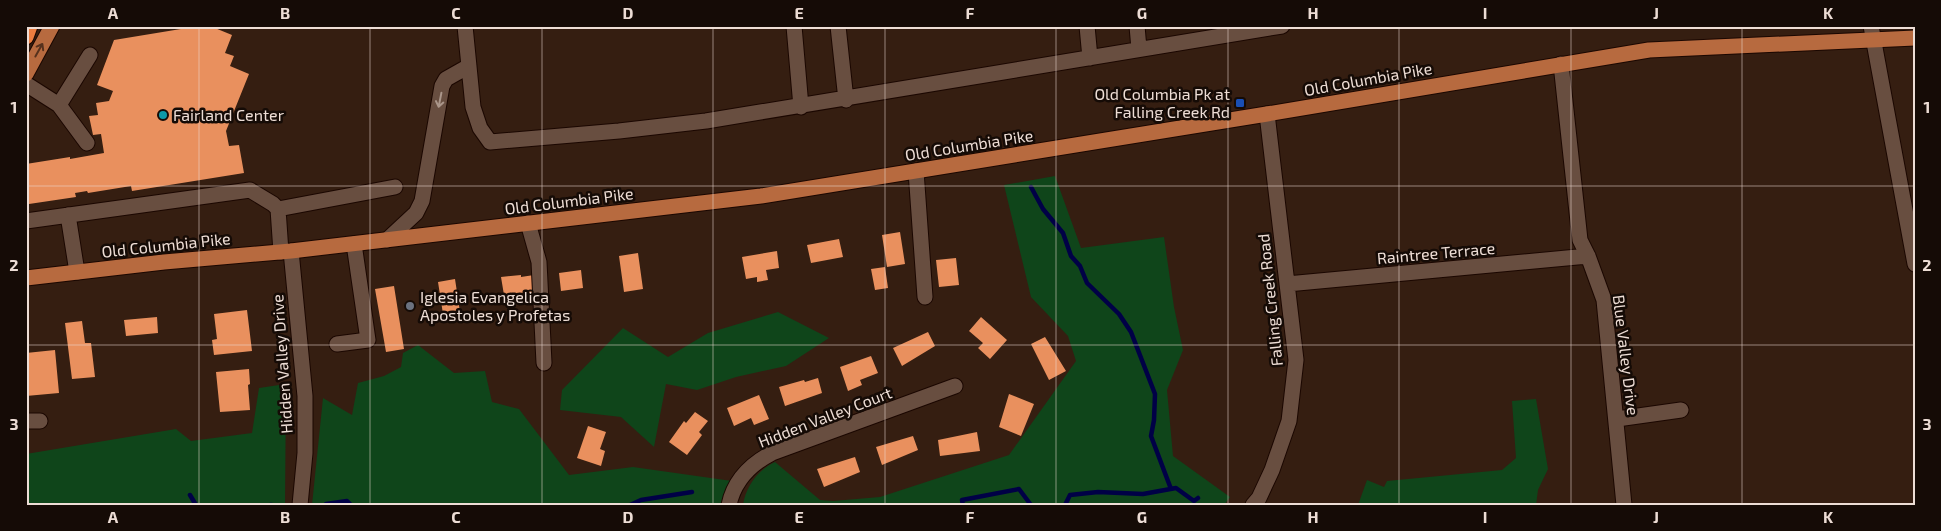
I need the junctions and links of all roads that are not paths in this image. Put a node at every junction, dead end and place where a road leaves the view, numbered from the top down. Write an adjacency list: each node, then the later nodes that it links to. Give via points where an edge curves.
1 (30, 26): 11 (highway)
2 (34, 26): 11 (main road)
3 (52, 26): 18 (main road, one-way to 3)
4 (465, 26): 17 (street)
5 (794, 26): 22 (street)
6 (838, 26): 20 (street)
7 (1087, 26): 15 (street)
8 (1137, 26): 13 (street)
9 (1282, 26): 13 (street)
10 (1872, 32): 12 (main road, Old Columbia Pike); 16 (main road, Old Columbia Pike, via 1649,50); 35 (street)
11 (26, 38)
12 (1915, 38)
13 (1139, 49): 15 (street)
14 (90, 55): 21 (street)
15 (1090, 58): 20 (street)
16 (1561, 64): 23 (main road, Old Columbia Pike); 34 (street, Blue Valley Drive, via 1580,240)
17 (469, 66): 22 (street, via 473,107 480,128 490,142 706,122); 31 (street, one-way to 31, via 446,79 442,86 422,201 416,213)
18 (26, 74)
19 (26, 84): 21 (street)
20 (846, 100): 22 (street)
21 (59, 105): 24 (street)
22 (801, 107)
23 (1267, 114): 25 (main road, Old Columbia Pike); 38 (street, Falling Creek Road)
24 (87, 143)
25 (916, 171): 30 (main road, Old Columbia Pike, via 761,196); 39 (street)
26 (395, 187): 27 (street)
27 (278, 209): 28 (street, via 250,190); 33 (street, Hidden Valley Drive)
28 (68, 215): 29 (street); 36 (street)
29 (26, 221)
30 (528, 223): 31 (main road, Old Columbia Pike); 41 (street, via 539,262)
31 (387, 240): 32 (main road, Old Columbia Pike)
32 (354, 244): 33 (main road, Old Columbia Pike); 40 (street, via 368,340)
33 (286, 252): 36 (main road, Old Columbia Pike); 45 (street, Hidden Valley Drive, via 305,396 305,453)
34 (1588, 256): 38 (street, Raintree Terrace); 44 (street, Blue Valley Drive, via 1604,300)
35 (1915, 264)
36 (77, 272): 37 (main road, Old Columbia Pike)
37 (26, 278)
38 (1287, 284): 47 (street, Falling Creek Road, via 1296,360 1289,422 1272,470)
39 (925, 297)
40 (337, 344)
41 (544, 363)
42 (955, 386): 46 (street, Hidden Valley Court, via 758,460 738,482)
43 (1681, 410): 44 (street)
44 (1617, 419): 48 (street, Blue Valley Drive)
45 (300, 505)
46 (729, 505)
47 (1253, 505)
48 (1624, 505)

